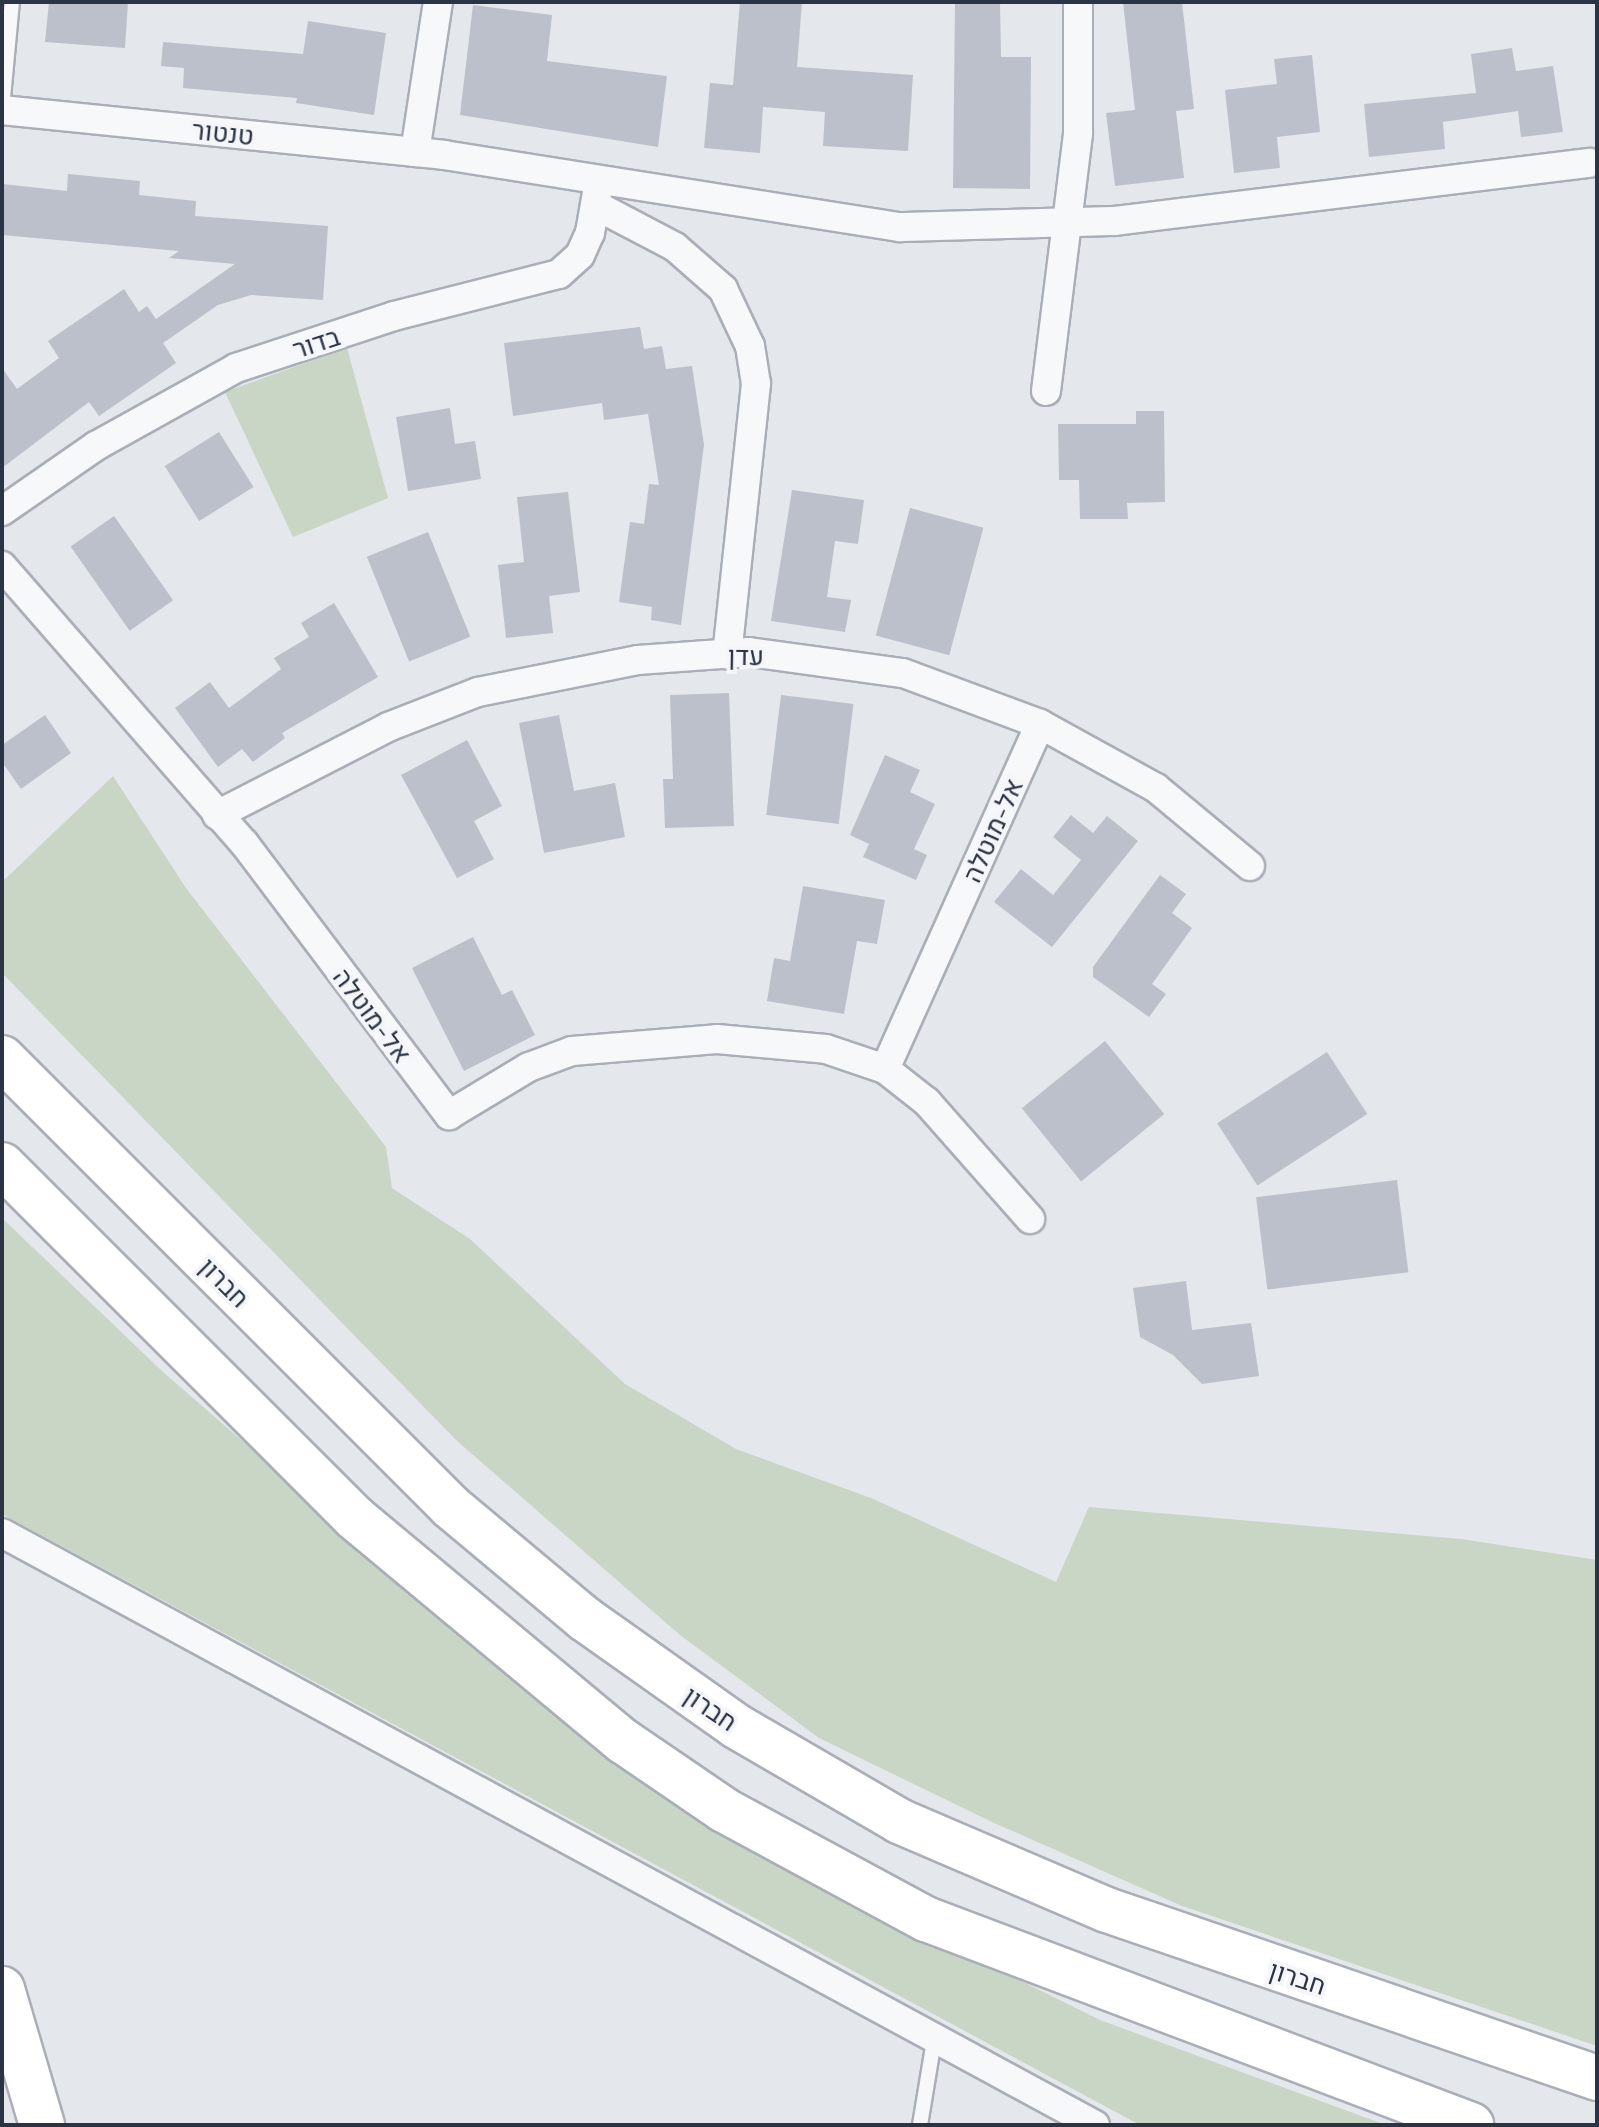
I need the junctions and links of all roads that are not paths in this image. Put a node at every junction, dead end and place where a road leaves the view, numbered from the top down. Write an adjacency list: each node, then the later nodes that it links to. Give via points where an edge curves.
1 (12, 2): 4 (lane)
2 (438, 2): 5 (street)
3 (1078, 2): 8 (street, via 1078,133)
4 (2, 109): 5 (street, טנטור)
5 (415, 152): 7 (street, טנטור)
6 (1589, 163): 8 (street, טנטור)
7 (598, 194): 8 (street, טנטור, via 900,227); 10 (street, בדור, via 580,255 559,274 394,316 236,368 96,446); 12 (street, via 675,247 723,289 750,346 756,384)
8 (1064, 223): 9 (street)
9 (1046, 391)
10 (2, 511)
11 (2, 566): 14 (street, אל-מוטלה)
12 (727, 654): 13 (street, עדן, via 903,673); 14 (street, עדן, via 638,660 478,692 388,727)
13 (1040, 724): 15 (street, עדן, via 1156,788); 17 (street, אל-מוטלה)
14 (217, 815): 17 (street, אל-מוטלה, via 449,1115 529,1067 572,1051 644,1042 786,1043 857,1056)
15 (1250, 866)
16 (2, 1058): 23 (main road, חברון, via 451,1507 585,1619 736,1726 899,1821 1107,1910)
17 (885, 1069): 19 (street, אל-מוטלה, via 985,1161)
18 (2, 1165): 24 (main road, via 355,1518 623,1741 724,1810 926,1919)
19 (1030, 1219)
20 (2, 1533): 22 (street)
21 (2, 1989): 25 (main road)
22 (934, 2040): 26 (lane); 27 (street)
23 (1597, 2078)
24 (1414, 2113): 28 (main road)
25 (42, 2125)
26 (920, 2125)
27 (1095, 2125)
28 (1471, 2125)

